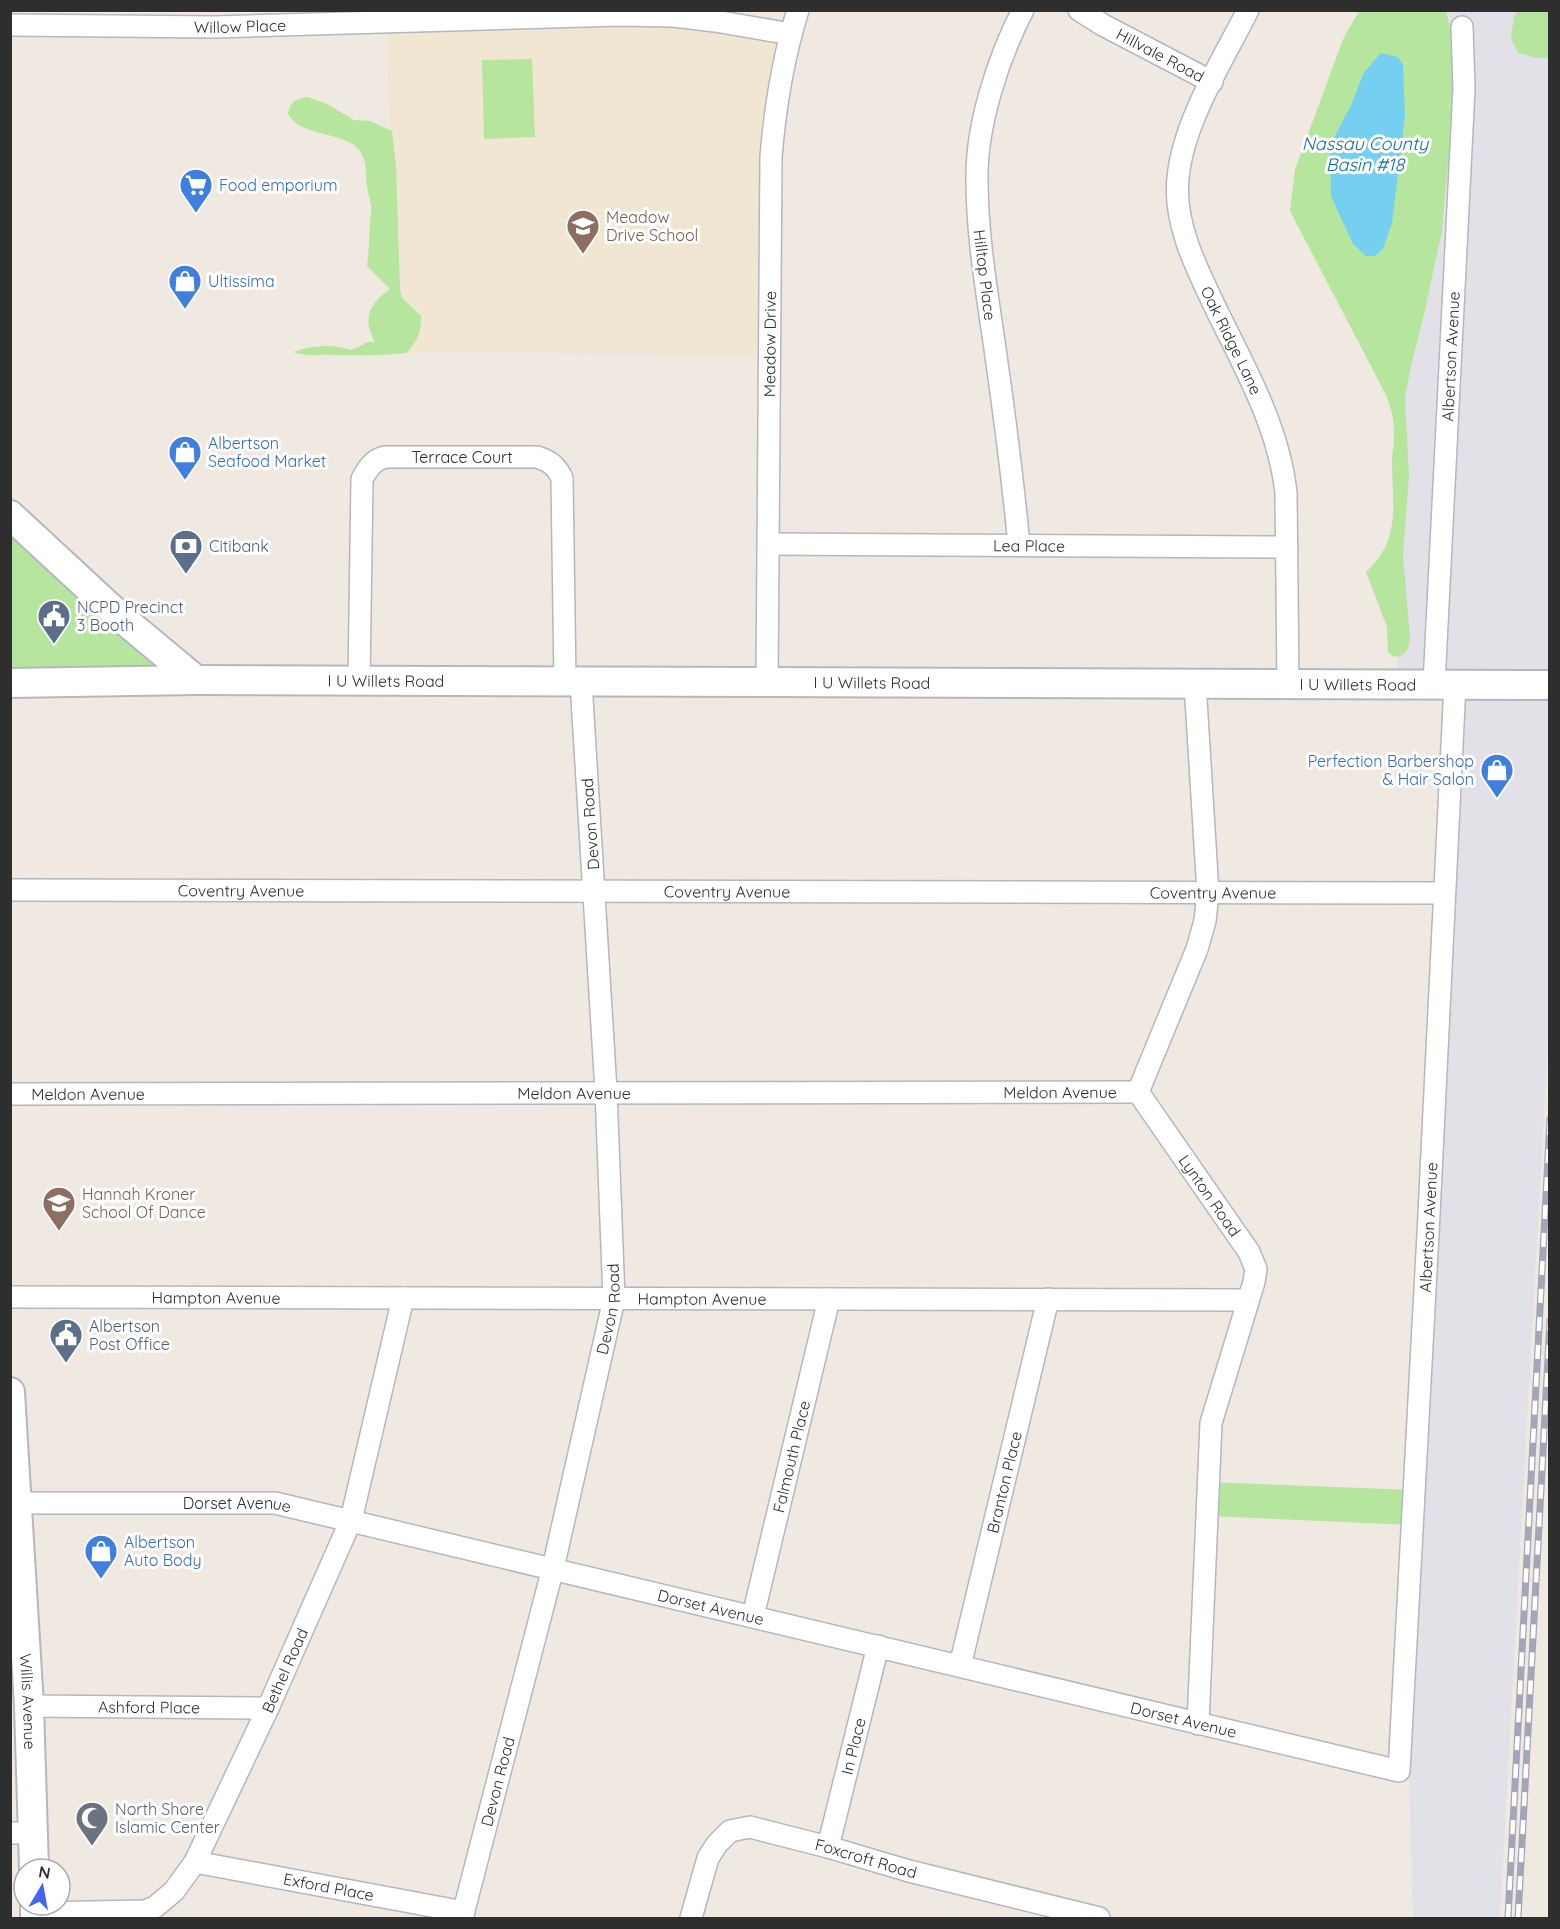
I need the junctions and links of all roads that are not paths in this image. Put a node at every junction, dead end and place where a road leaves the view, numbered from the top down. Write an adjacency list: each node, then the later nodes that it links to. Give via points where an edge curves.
1 (798, 10): 8 (street, Meadow Drive)
2 (1023, 10): 12 (street, Hilltop Place, via 995,73 980,139 976,178 979,238 1012,465)
3 (1078, 10): 9 (street, Hillvale Road)
4 (1248, 10): 9 (street, Oak Ridge Lane)
5 (106, 18): 6 (street, Willow Place); 8 (street, Willow Place, via 271,26 673,16)
6 (10, 26)
7 (1462, 27): 21 (street, Albertson Avenue, via 1464,89)
8 (791, 34): 11 (street, Meadow Drive, via 771,157)
9 (1212, 82): 13 (street, Oak Ridge Lane, via 1183,153 1178,177 1179,211 1198,272 1251,380 1278,448 1284,470)
10 (10, 515): 14 (main road, via 118,615)
11 (769, 544): 12 (street, Lea Place); 17 (street, Meadow Drive)
12 (1019, 546): 13 (street, Lea Place)
13 (1287, 547): 20 (street, Oak Ridge Lane)
14 (196, 680): 15 (main road, I U Willets Road); 18 (main road, I U Willets Road)
15 (359, 681): 16 (main road, I U Willets Road); 16 (street, Terrace Court, via 362,479 368,468 385,457 537,457 557,467 562,478)
16 (573, 682): 17 (main road, I U Willets Road); 24 (street, Devon Road)
17 (767, 682): 19 (main road, I U Willets Road)
18 (10, 683)
19 (1195, 683): 20 (main road, I U Willets Road); 25 (street)
20 (1288, 683): 21 (main road, I U Willets Road)
21 (1444, 684): 22 (main road, I U Willets Road); 26 (street, Albertson Avenue)
22 (1550, 685)
23 (10, 890): 24 (street, Coventry Avenue)
24 (594, 891): 25 (street, Coventry Avenue); 28 (street, Devon Road)
25 (1208, 893): 26 (street, Coventry Avenue); 27 (street, via 1197,949)
26 (1444, 893): 48 (street, Albertson Avenue)
27 (1138, 1092): 28 (street, Meldon Avenue); 35 (street, Lynton Road, via 1249,1252 1256,1269)
28 (606, 1093): 29 (street, Meldon Avenue); 32 (street, Devon Road)
29 (10, 1094)
30 (10, 1298): 31 (street, Hampton Avenue)
31 (403, 1298): 32 (street, Hampton Avenue); 39 (street, Bethel Road)
32 (614, 1299): 33 (street, Hampton Avenue); 40 (street, Devon Road)
33 (829, 1299): 34 (street, Hampton Avenue); 41 (street, Falmouth Place)
34 (1048, 1299): 35 (street, Hampton Avenue); 44 (street, Branton Place)
35 (1248, 1300): 47 (street, Lynton Road, via 1211,1423)
36 (10, 1392): 37 (main road, Willis Avenue)
37 (11, 1424): 38 (main road, Willis Avenue)
38 (17, 1503): 39 (street, Dorset Avenue, via 275,1503); 42 (main road, Willis Avenue)
39 (351, 1520): 40 (street, Dorset Avenue); 46 (street, Bethel Road)
40 (553, 1568): 41 (street, Dorset Avenue); 54 (street, Devon Road)
41 (753, 1616): 43 (street, Dorset Avenue)
42 (18, 1628): 45 (main road, Willis Avenue)
43 (878, 1646): 44 (street, Dorset Avenue); 50 (street, In Place)
44 (960, 1666): 47 (street, Dorset Avenue)
45 (29, 1706): 46 (street, Ashford Place); 49 (main road, Willis Avenue)
46 (268, 1708): 52 (street, Bethel Road)
47 (1198, 1724): 48 (street, Dorset Avenue)
48 (1399, 1771)
49 (22, 1833): 51 (main road, Willis Avenue)
50 (828, 1846): 55 (street, Foxcroft Road, via 750,1827 730,1831 708,1858); 56 (street, Foxcroft Road, via 909,1871)
51 (30, 1857)
52 (195, 1862): 53 (street, Bethel Road, via 174,1891 145,1911); 54 (street, Exford Place)
53 (72, 1912)
54 (463, 1915)
55 (691, 1918)
56 (1099, 1918)

